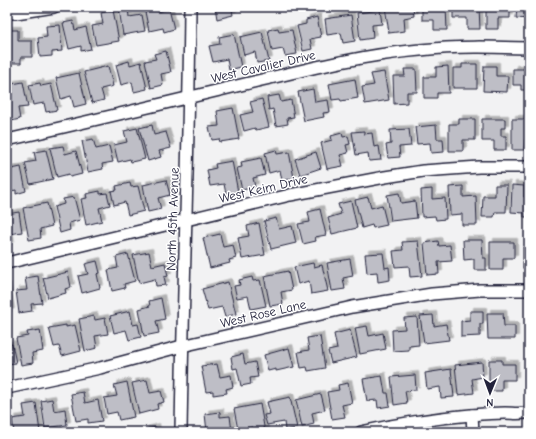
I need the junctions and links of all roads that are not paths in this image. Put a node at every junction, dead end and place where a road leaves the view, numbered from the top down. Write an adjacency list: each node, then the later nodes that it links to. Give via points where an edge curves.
1 (54, 7): 3 (street)
2 (190, 7): 5 (street, North 45th Avenue)
3 (7, 13)
4 (529, 48): 5 (street, West Cavalier Drive, via 451,47 380,55)
5 (189, 97): 6 (street, West Cavalier Drive); 8 (street, North 45th Avenue)
6 (7, 140)
7 (529, 167): 8 (street, West Keim Drive, via 423,171 385,176 290,195)
8 (186, 221): 9 (street, West Keim Drive); 11 (street, North 45th Avenue)
9 (7, 263)
10 (529, 290): 11 (street, West Rose Lane, via 480,290 432,294 352,307)
11 (182, 346): 12 (street, West Rose Lane, via 100,368); 15 (street, North 45th Avenue)
12 (7, 388)
13 (529, 412): 14 (street)
14 (472, 415): 16 (street, via 398,424); 17 (street)
15 (181, 432)
16 (361, 432)
17 (473, 432)

